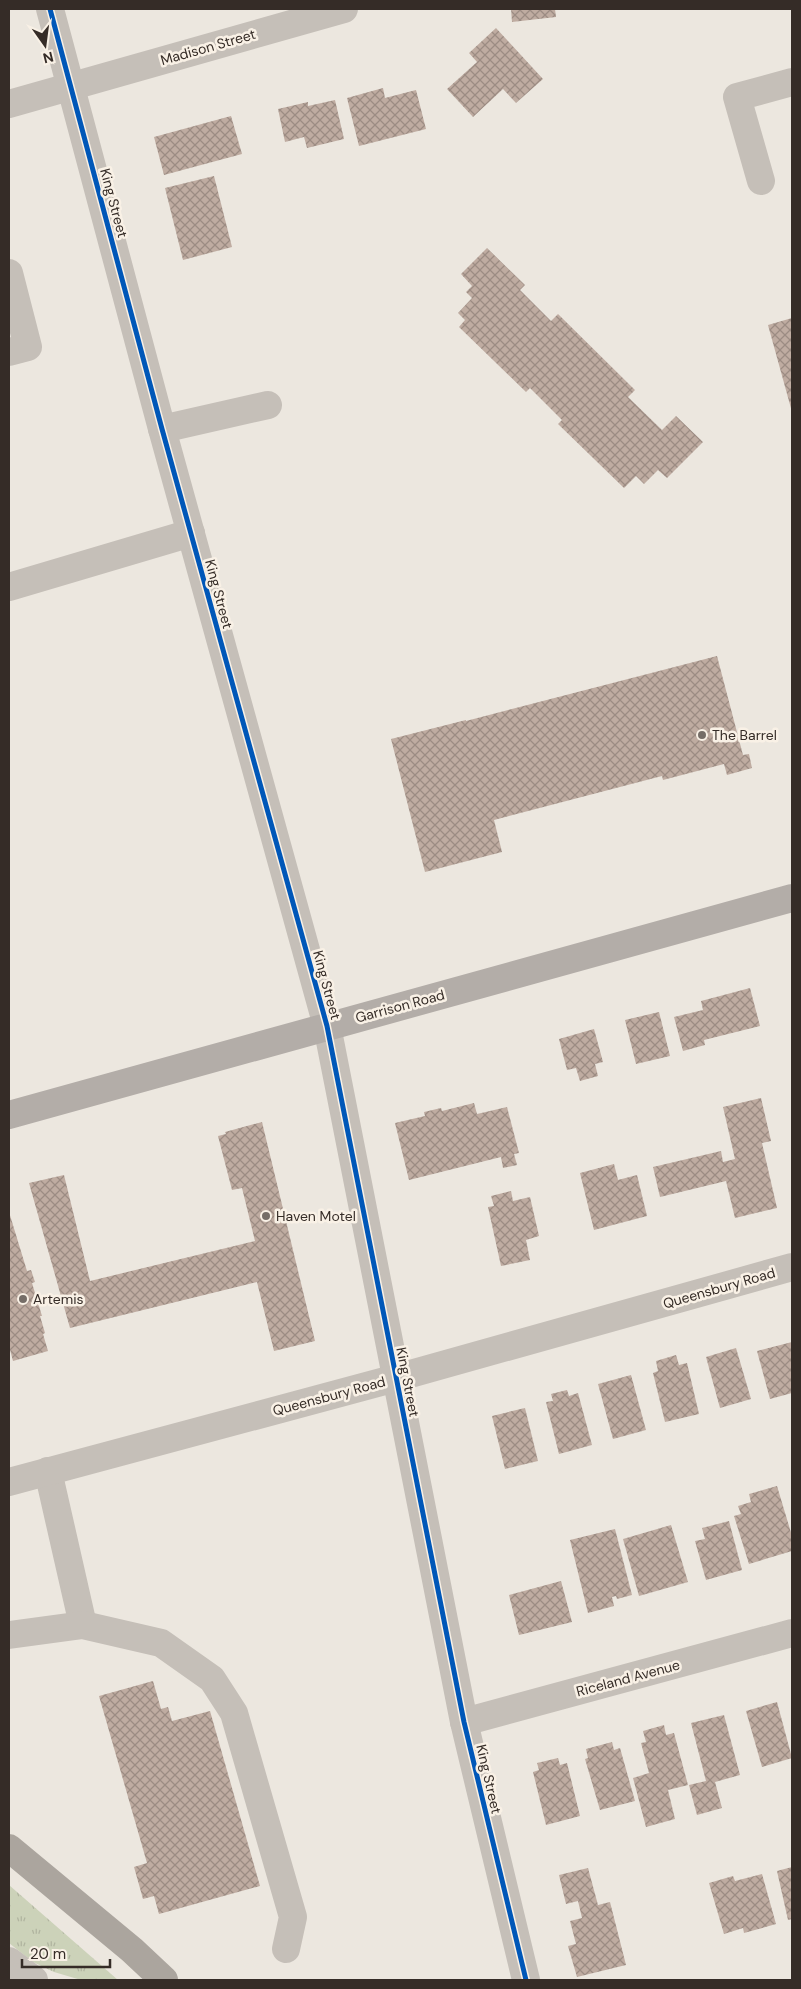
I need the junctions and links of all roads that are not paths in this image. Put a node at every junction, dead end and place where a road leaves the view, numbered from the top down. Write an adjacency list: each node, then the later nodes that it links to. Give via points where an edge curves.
1 (50, 9): 4 (street, King Street)
2 (344, 9): 4 (street, Madison Street)
3 (792, 82): 6 (street, via 737,97)
4 (72, 85): 5 (street, Madison Street); 10 (street, King Street)
5 (9, 104)
6 (761, 181)
7 (9, 273): 8 (street, via 28,347)
8 (9, 352)
9 (268, 405): 10 (street)
10 (162, 429): 11 (street, King Street)
11 (190, 532): 12 (street); 14 (street, King Street)
12 (9, 587)
13 (792, 898): 14 (main road, Garrison Road)
14 (326, 1026): 15 (main road, Garrison Road); 17 (street, King Street)
15 (9, 1115)
16 (792, 1267): 17 (street, Queensbury Road)
17 (396, 1378): 18 (street, Queensbury Road); 23 (street, King Street)
18 (48, 1471): 19 (street, Queensbury Road); 20 (street)
19 (9, 1482)
20 (83, 1625): 22 (street); 25 (street, via 161,1643 212,1679 234,1713 293,1917)
21 (792, 1634): 23 (street, Riceland Avenue)
22 (9, 1635)
23 (464, 1722): 29 (street, King Street)
24 (9, 1848): 28 (highway)
25 (286, 1949)
26 (9, 1961): 27 (street)
27 (34, 1980)
28 (164, 1980)
29 (526, 1980)

